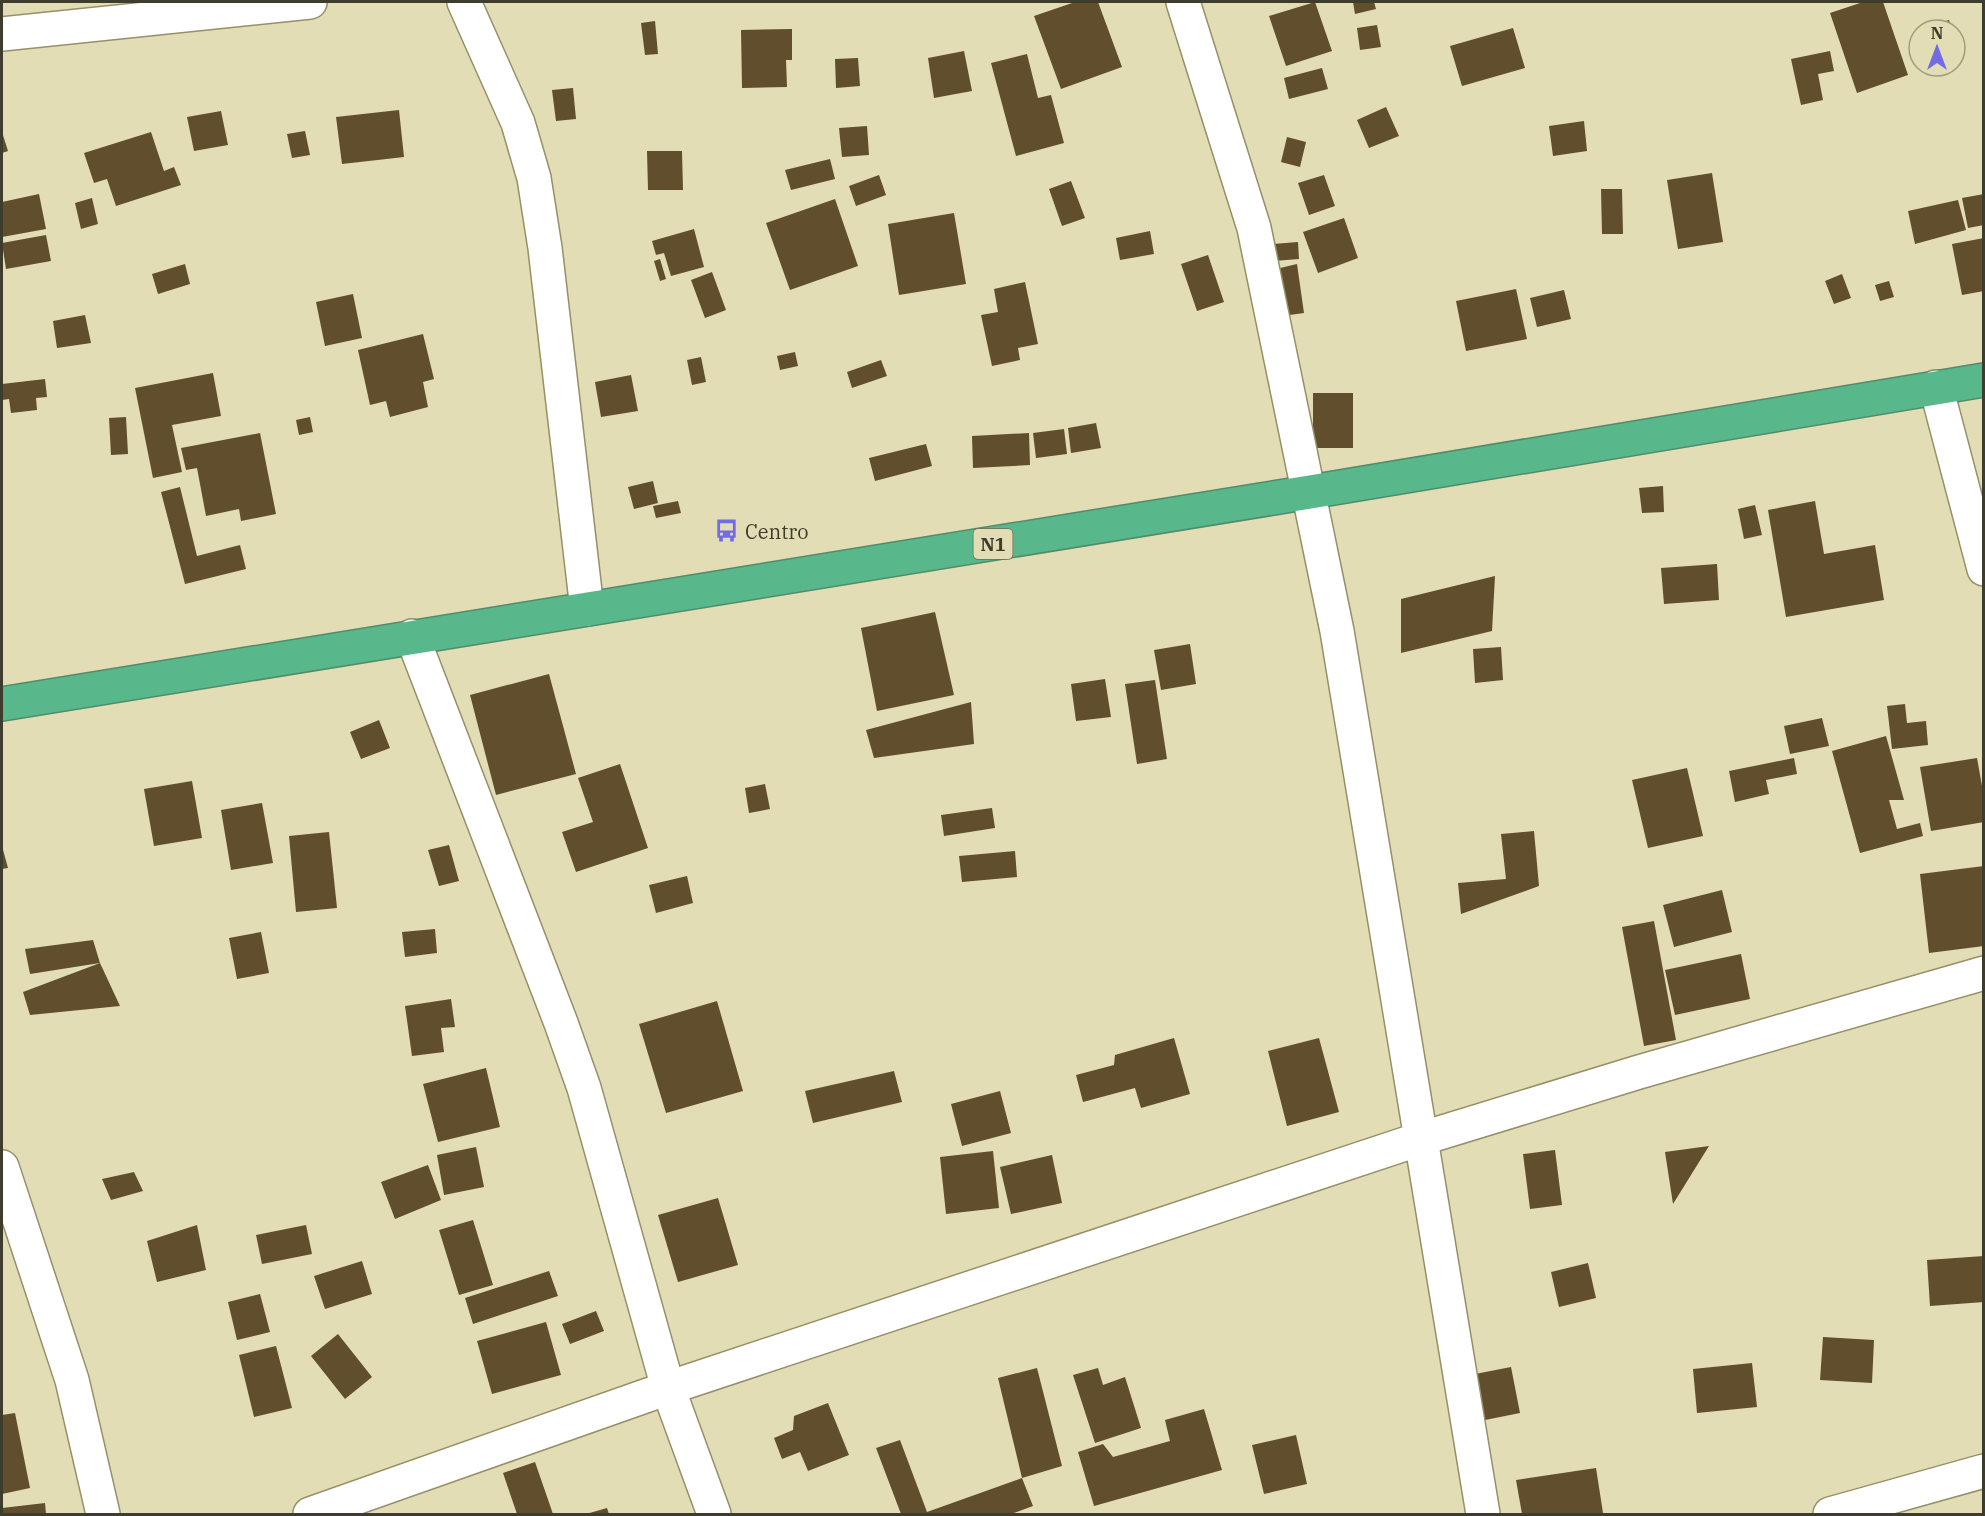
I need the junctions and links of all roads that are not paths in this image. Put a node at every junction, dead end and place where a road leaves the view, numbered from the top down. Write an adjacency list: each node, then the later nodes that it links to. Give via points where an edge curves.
1 (310, 2): 4 (street)
2 (464, 2): 9 (street, via 518,123 534,178)
3 (1183, 2): 7 (street, via 1254,228)
4 (2, 34)
5 (1983, 380): 6 (highway, N1)
6 (1936, 387): 7 (highway, N1); 8 (street)
7 (1310, 492): 9 (highway, N1); 13 (street, via 1337,631)
8 (1983, 568)
9 (587, 609): 10 (highway, N1)
10 (411, 636): 11 (highway, N1); 15 (street, via 584,1088)
11 (2, 704)
12 (1983, 973): 13 (street)
13 (1420, 1139): 15 (street); 21 (street)
14 (2, 1167): 18 (street, via 72,1380)
15 (668, 1388): 19 (street); 20 (street)
16 (1983, 1471): 17 (street)
17 (1847, 1512)
18 (103, 1515)
19 (310, 1515)
20 (714, 1515)
21 (1483, 1515)

